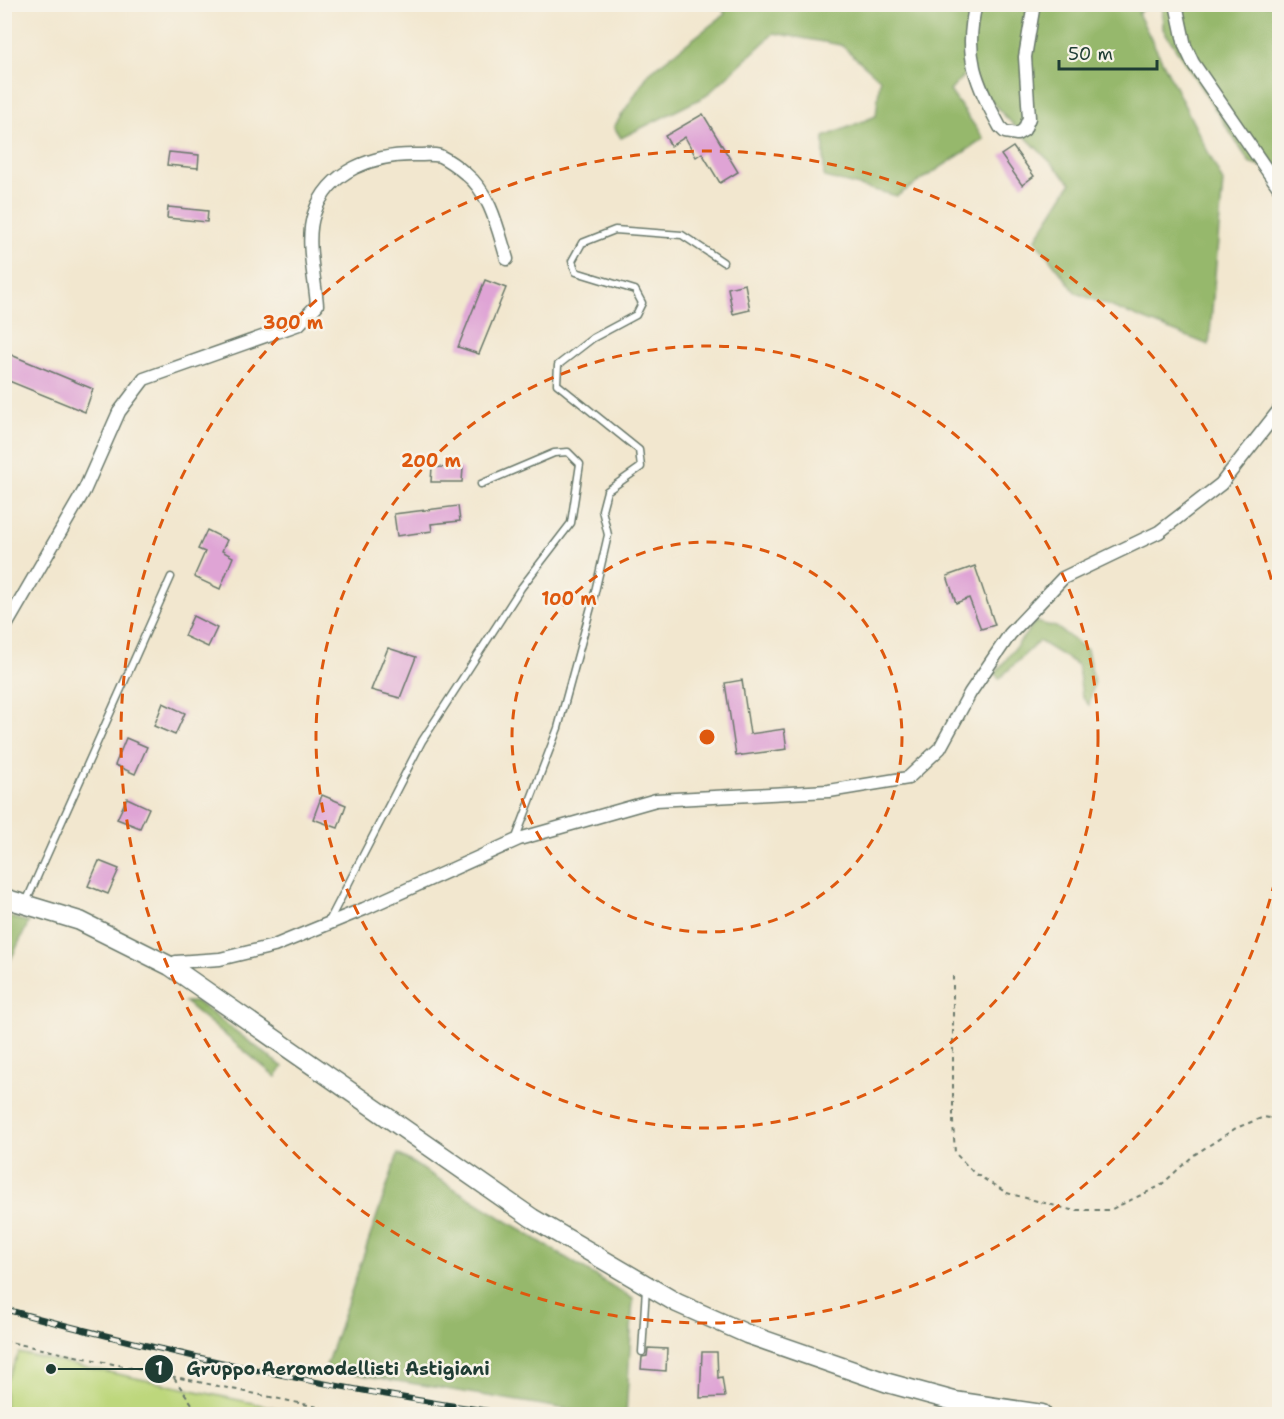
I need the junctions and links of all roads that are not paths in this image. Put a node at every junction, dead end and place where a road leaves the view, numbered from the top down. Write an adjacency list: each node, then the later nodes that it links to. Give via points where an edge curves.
1 (976, 4): 2 (street, via 970,40 975,77 1000,127 1017,134 1024,130 1029,118 1025,57)
2 (1034, 4)
3 (1176, 4): 4 (street, via 1193,63)
4 (1280, 189)
5 (507, 259): 10 (street, via 489,203 468,174 438,155 400,154 366,162 340,175 324,191 313,215 311,241 318,305 299,324 144,379 118,412 84,491)
6 (723, 262): 11 (lane, via 681,235 615,230 582,243 572,261 576,272 635,290 642,303 636,315 593,338 558,365 558,384 639,450 641,467 607,491 602,510 608,535 594,596 558,728 517,835)
7 (1280, 409): 11 (street, via 1221,484 1159,532 1063,578 1010,634 970,693 940,748 908,778 829,791 656,800)
8 (481, 484): 14 (lane, via 554,453 568,452 580,464 571,523 521,588 422,741)
9 (171, 577): 13 (lane)
10 (4, 629)
11 (519, 839): 14 (street)
12 (4, 898): 13 (street)
13 (26, 903): 15 (street, via 80,921)
14 (327, 924): 15 (street, via 246,954 176,962)
15 (170, 966): 16 (street, via 532,1218)
16 (646, 1284): 17 (lane); 18 (street, via 677,1303 822,1362 954,1401)
17 (642, 1352)
18 (1042, 1414)

